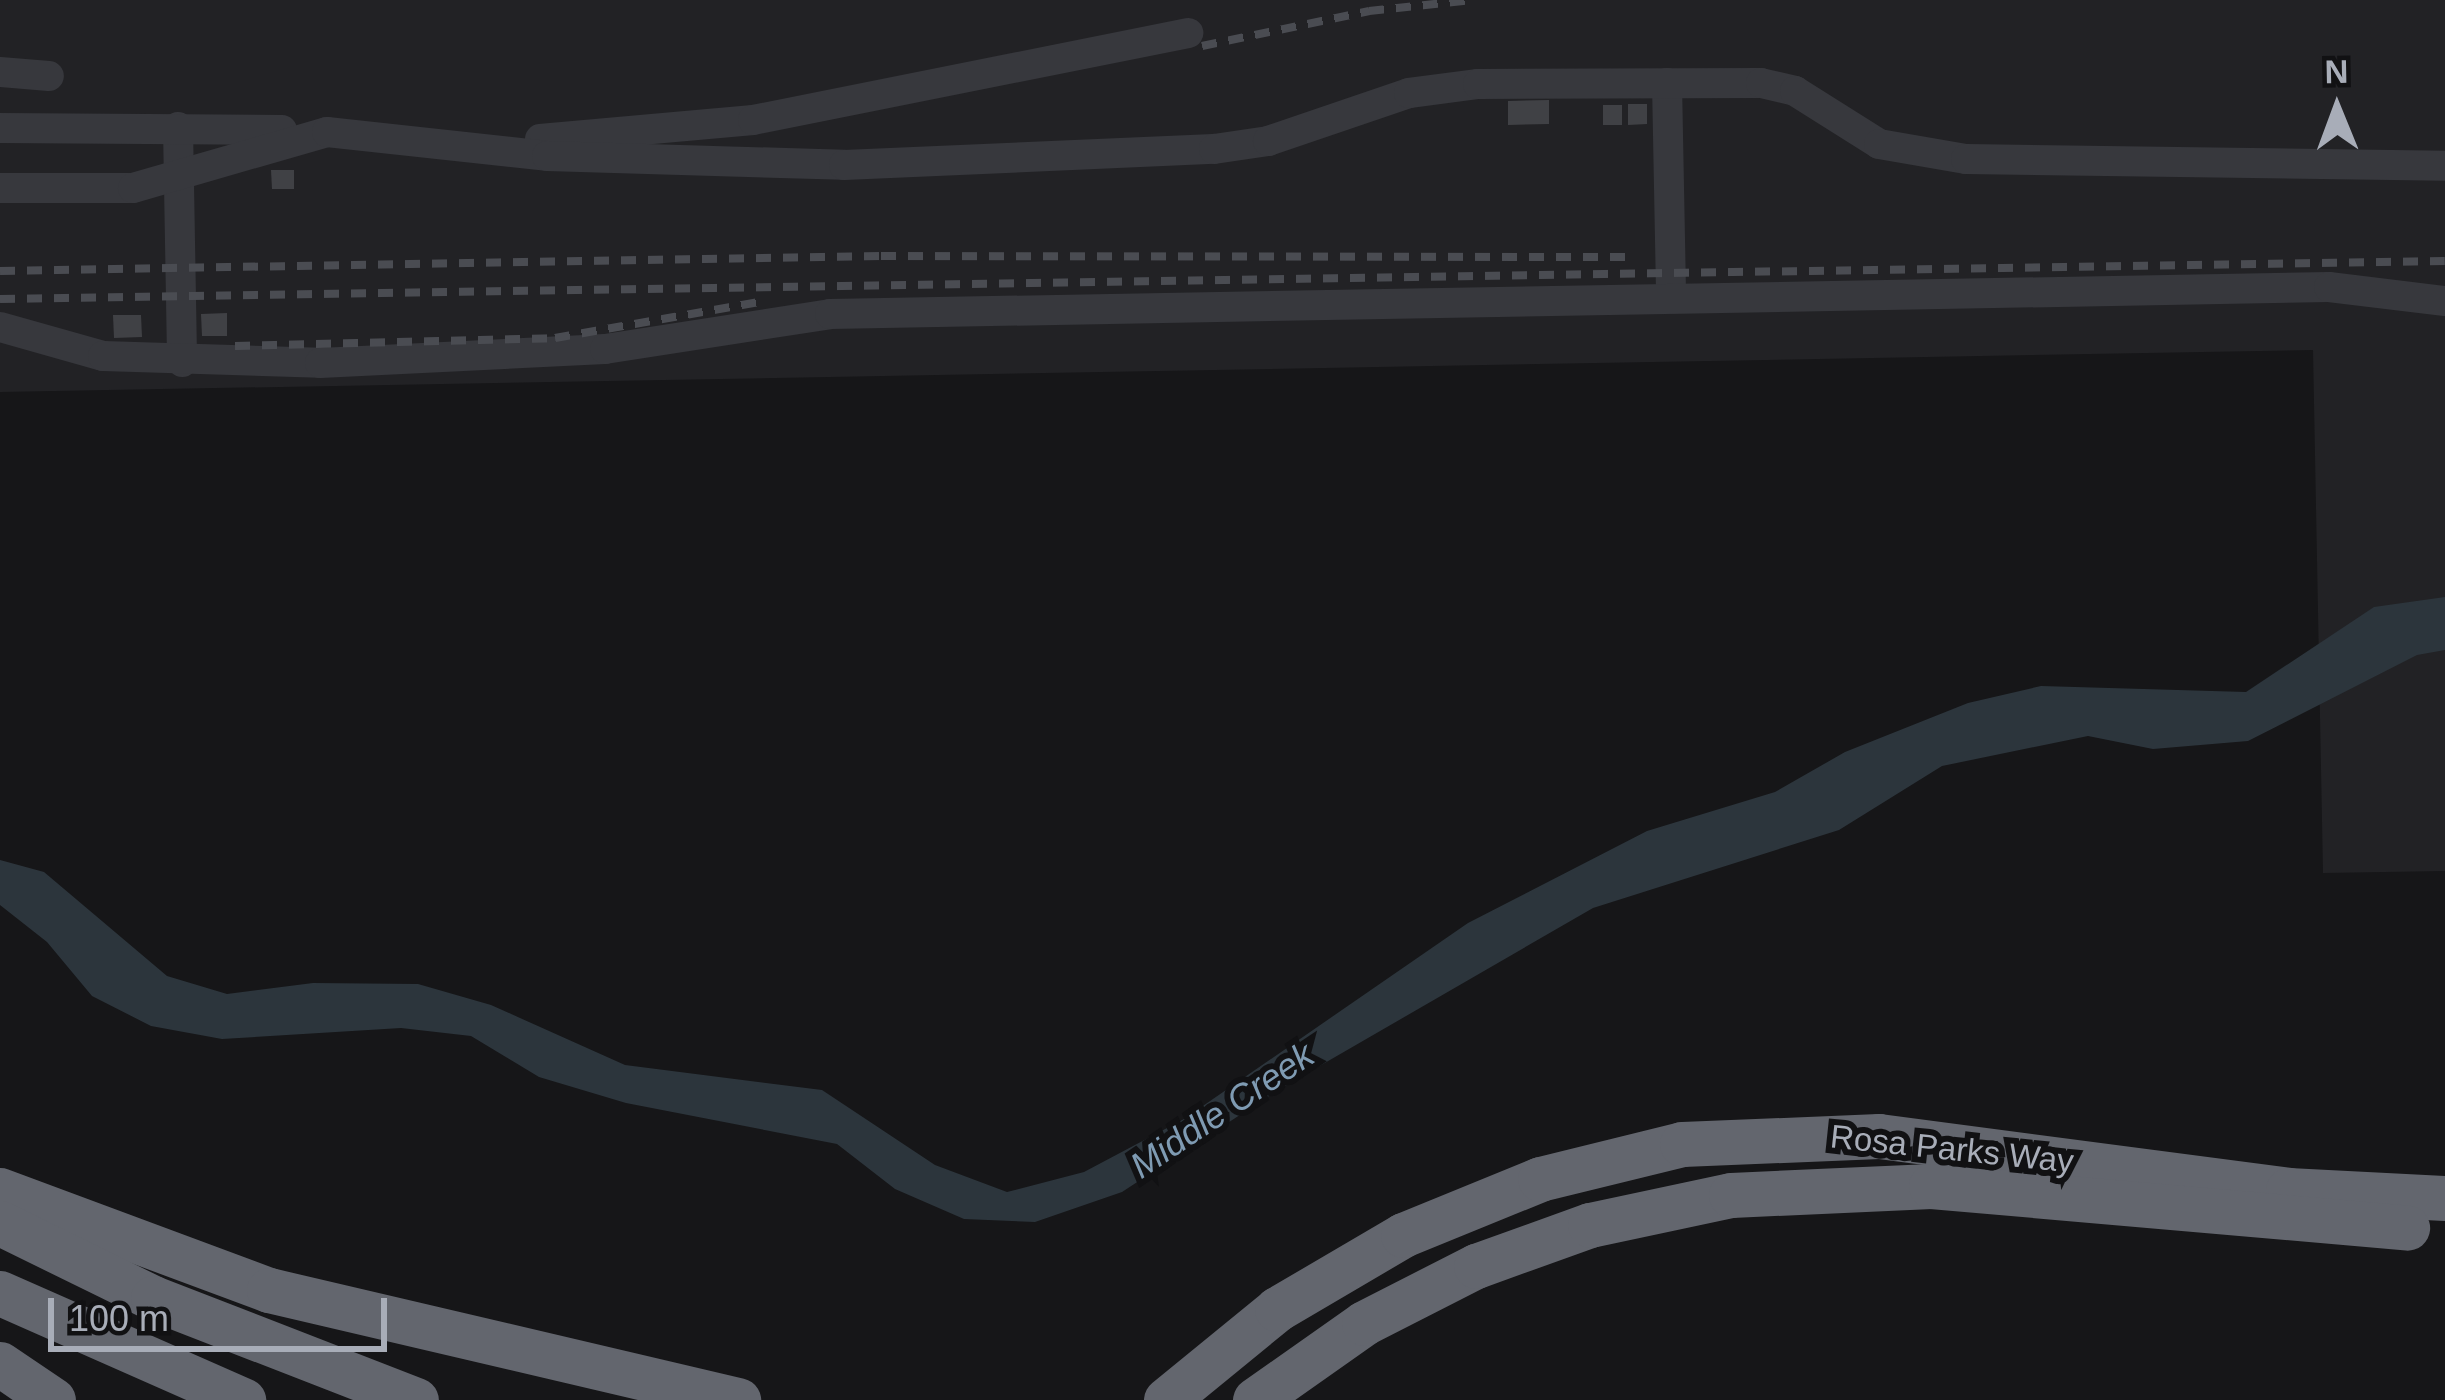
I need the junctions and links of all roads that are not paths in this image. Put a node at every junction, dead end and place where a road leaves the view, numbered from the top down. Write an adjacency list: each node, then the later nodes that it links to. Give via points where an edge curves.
1 (1188, 33): 7 (lane, via 711,124 536,139)
2 (0, 72): 3 (lane)
3 (49, 76)
4 (1667, 83): 7 (lane, via 1443,87 1214,149 844,165 547,156); 8 (lane, via 1795,91 1879,144 1950,157); 11 (lane)
5 (178, 127): 6 (lane); 7 (lane); 9 (lane)
6 (0, 128)
7 (327, 132): 9 (lane, via 275,141)
8 (2445, 166)
9 (179, 179): 10 (lane, via 134,188); 14 (lane)
10 (0, 188)
11 (1671, 297): 12 (lane, via 2329,287); 14 (lane, via 830,314 475,359)
12 (2445, 301)
13 (0, 327): 14 (lane, via 104,356)
14 (182, 362)
15 (1564, 1171): 17 (highway, Rosa Parks Way, via 1707,1141 1855,1135 2288,1190); 21 (highway, Rosa Parks Way, via 1425,1224); 30 (highway, via 1338,1299)
16 (0, 1190): 27 (highway, via 269,1290)
17 (2445, 1198)
18 (0, 1223): 26 (highway, via 153,1298)
19 (2445, 1229): 20 (highway, Rosa Parks Way, via 1858,1185 1685,1203)
20 (1543, 1240): 31 (highway, Rosa Parks Way, via 1386,1310); 32 (highway, via 1334,1364)
21 (1317, 1283): 28 (highway, via 1236,1316); 29 (highway, Rosa Parks Way)
22 (0, 1293): 25 (highway)
23 (0, 1364): 24 (highway)
24 (53, 1400)
25 (243, 1400)
26 (416, 1400)
27 (738, 1400)
28 (1139, 1400)
29 (1166, 1400)
30 (1203, 1400)
31 (1255, 1400)
32 (1300, 1400)

